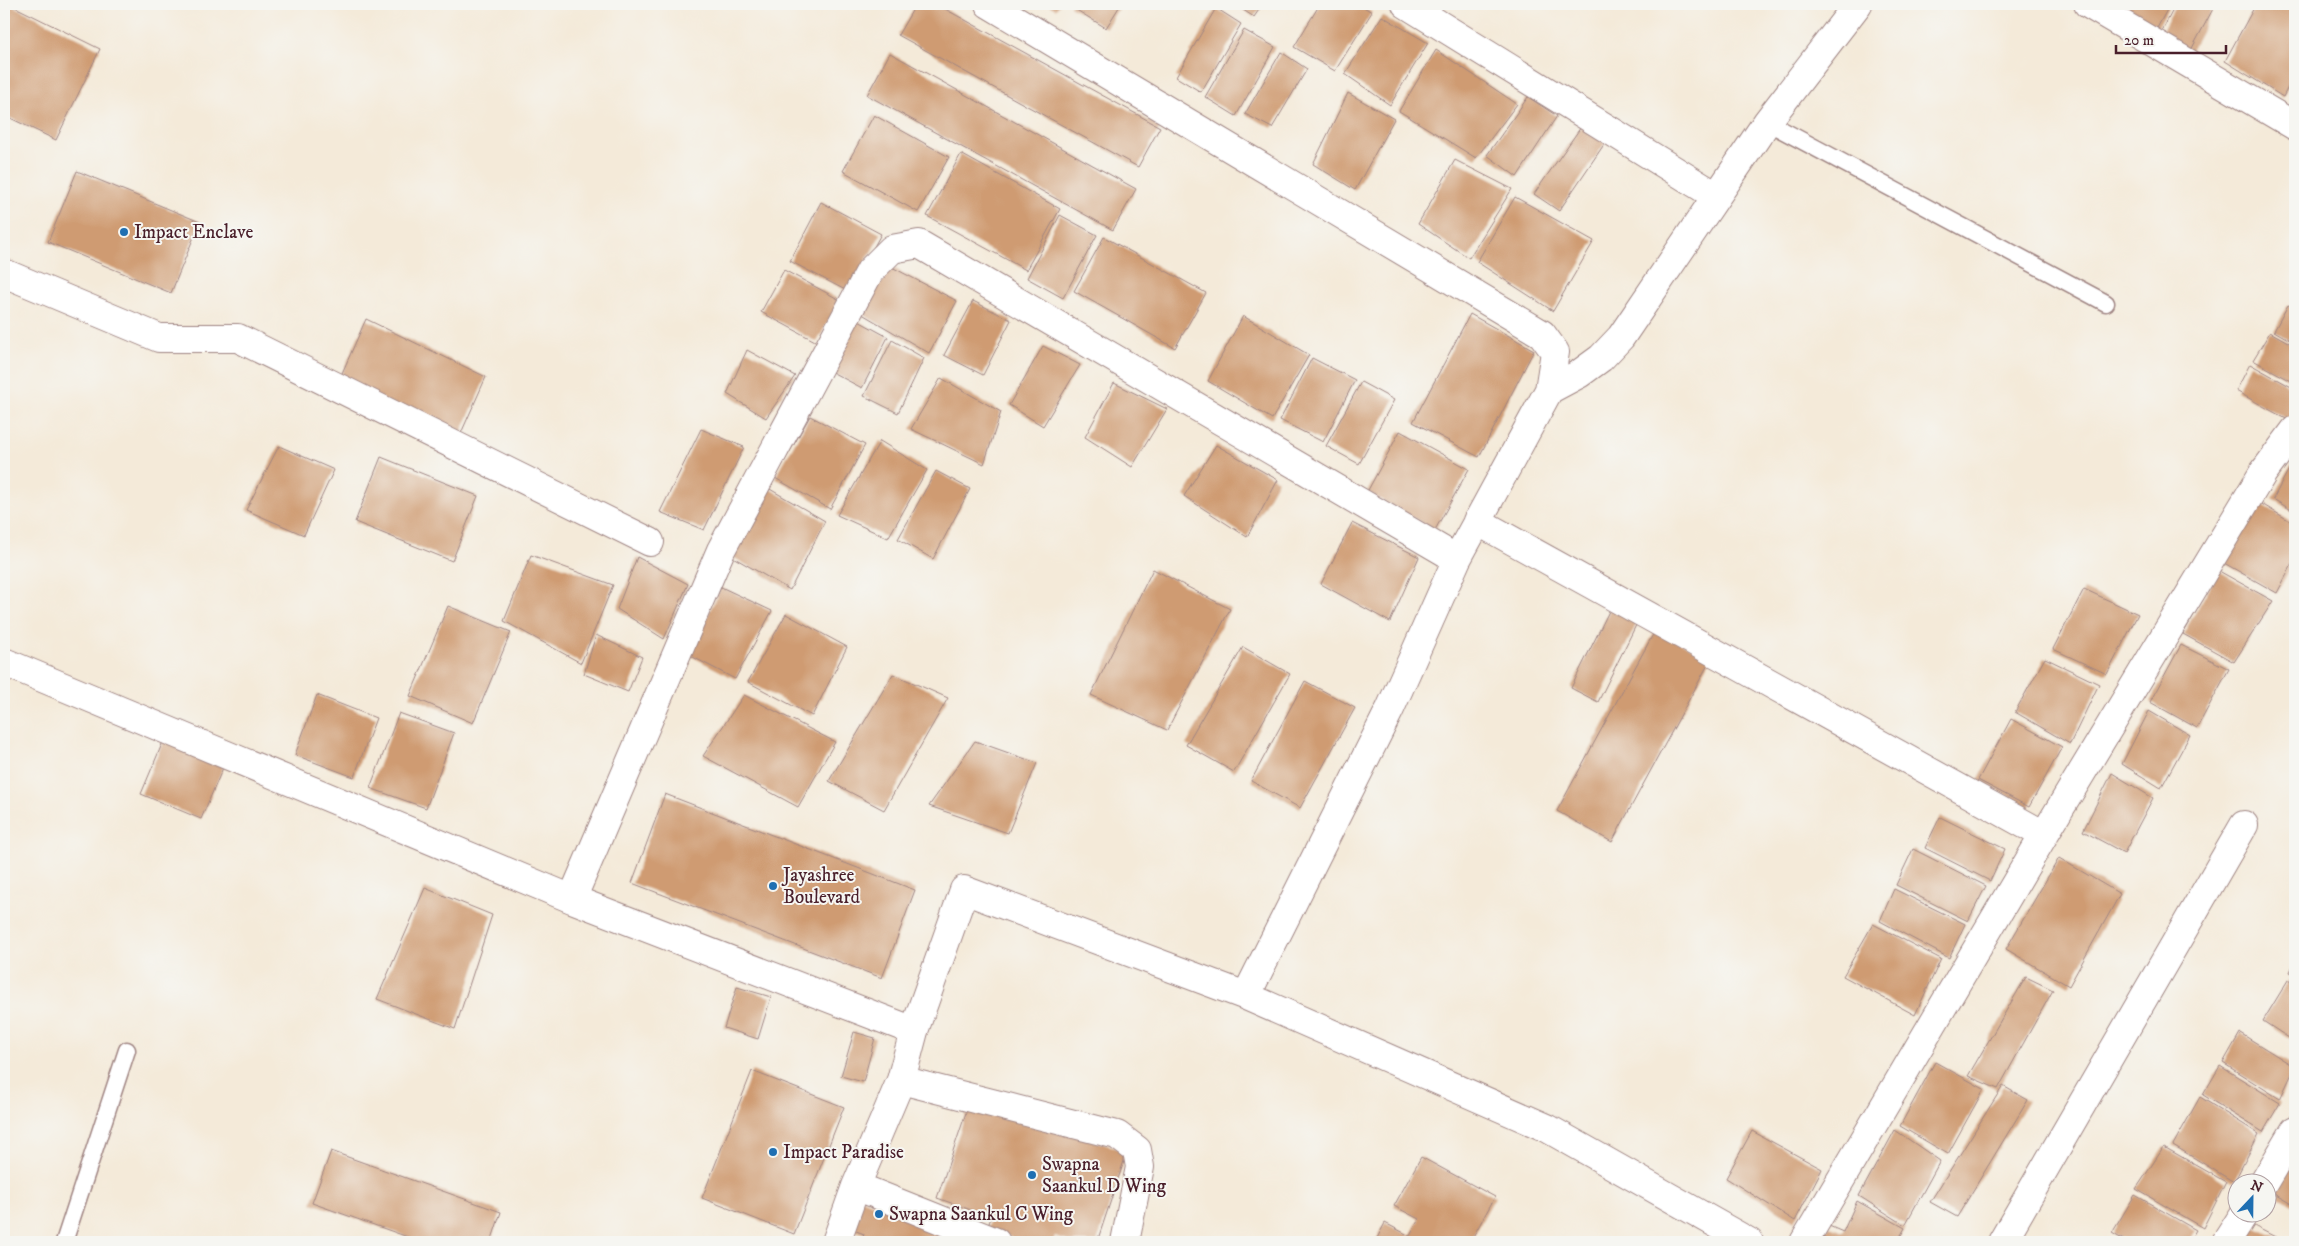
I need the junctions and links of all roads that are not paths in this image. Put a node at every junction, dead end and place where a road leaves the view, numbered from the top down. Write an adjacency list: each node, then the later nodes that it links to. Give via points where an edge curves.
1 (988, 4): 10 (street, via 1542,334 1555,352)
2 (1406, 4): 7 (street)
3 (1858, 4): 5 (street)
4 (2088, 4): 6 (street)
5 (1767, 122): 7 (street); 9 (lane)
6 (2295, 126)
7 (1716, 196): 10 (street, via 1620,337 1601,358)
8 (4, 273): 13 (street, via 159,338 238,338)
9 (2106, 303)
10 (1549, 390): 12 (street)
11 (2295, 430): 17 (street, via 2263,473)
12 (1477, 520): 14 (street); 17 (street)
13 (650, 542)
14 (1457, 559): 18 (street, via 919,244 892,249 870,271 721,550); 19 (street, via 1390,709)
15 (6, 667): 18 (street)
16 (2244, 825): 33 (street)
17 (2044, 835): 32 (street)
18 (572, 898): 20 (street)
19 (1246, 996): 20 (street, via 964,890); 31 (street, via 1547,1128)
20 (914, 1031): 22 (street)
21 (127, 1050): 27 (lane)
22 (902, 1080): 25 (street); 30 (street, via 1117,1135 1137,1150 1140,1167)
23 (2295, 1130): 24 (street)
24 (2269, 1174)
25 (856, 1186): 28 (street); 29 (street)
26 (2238, 1224): 34 (street)
27 (64, 1242)
28 (836, 1242)
29 (993, 1242)
30 (1124, 1242)
31 (1749, 1242)
32 (1804, 1242)
33 (2002, 1242)
34 (2226, 1242)

